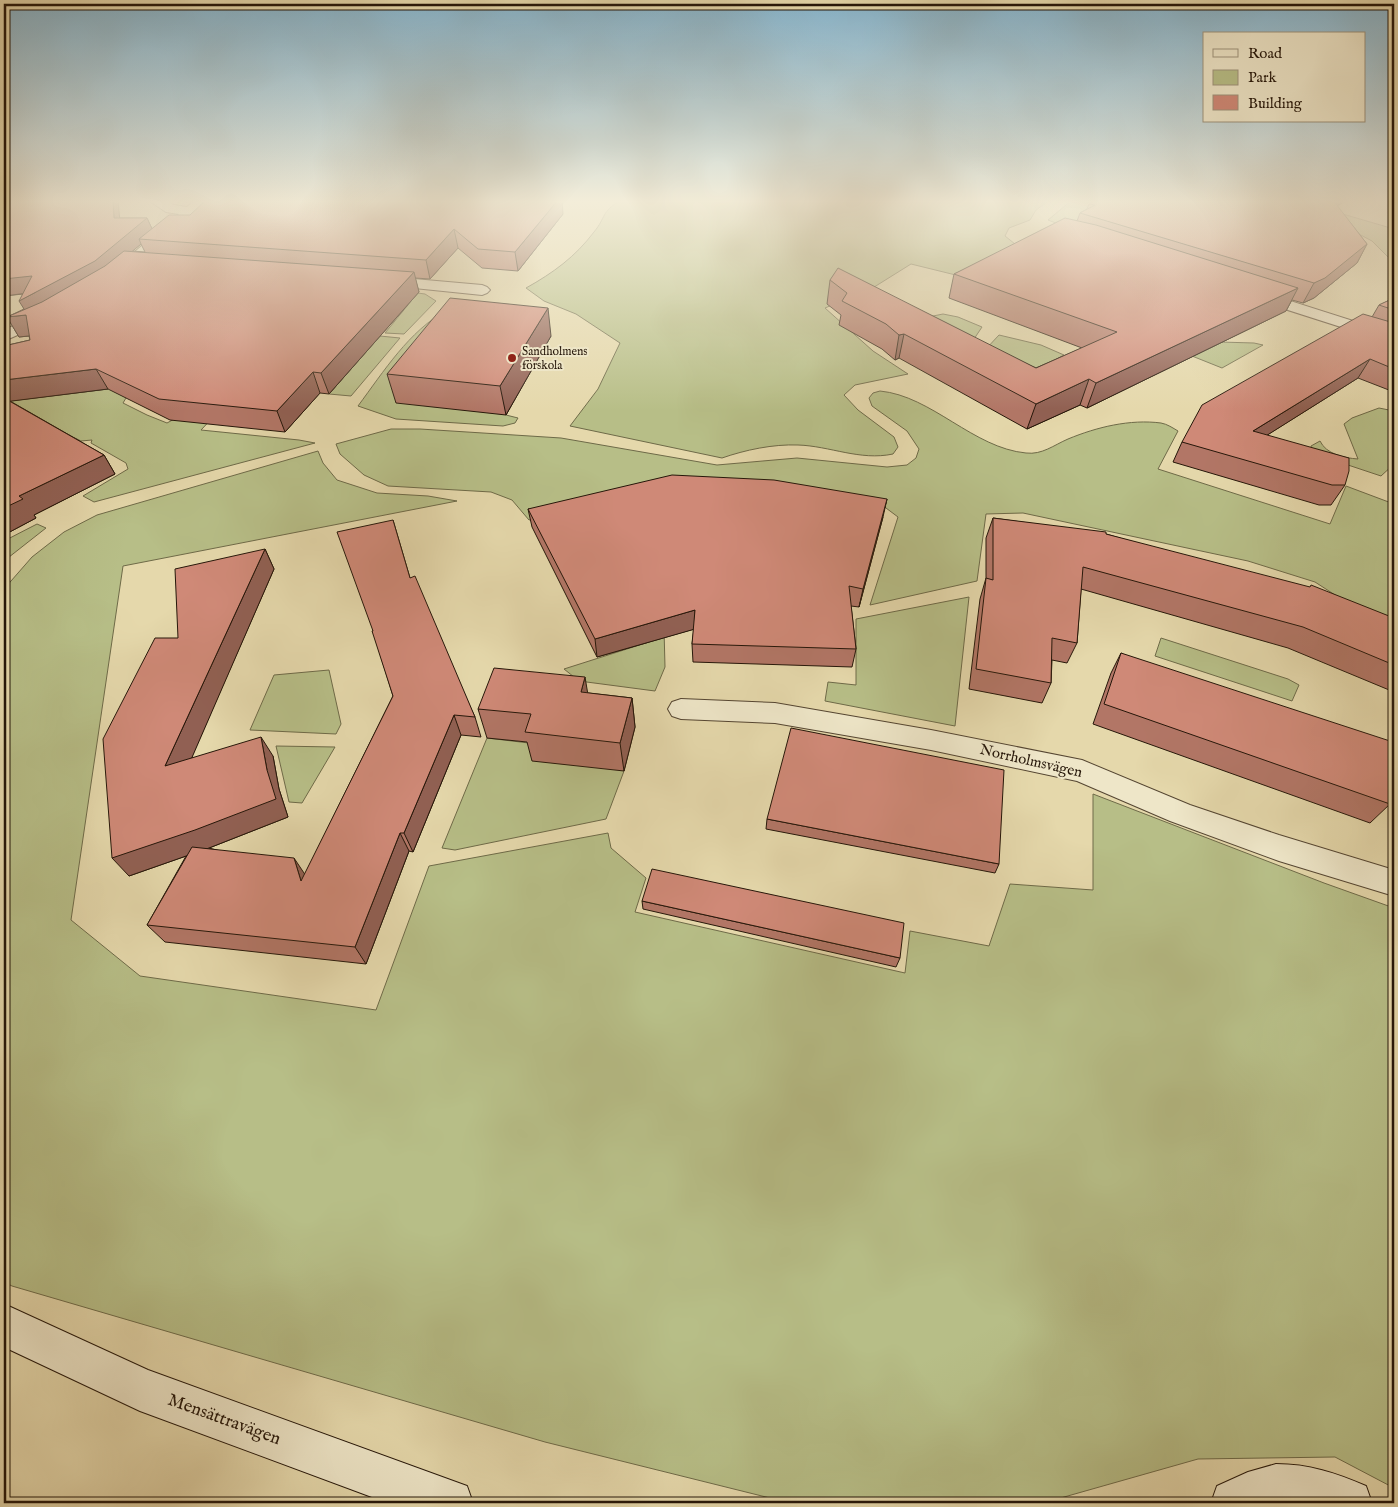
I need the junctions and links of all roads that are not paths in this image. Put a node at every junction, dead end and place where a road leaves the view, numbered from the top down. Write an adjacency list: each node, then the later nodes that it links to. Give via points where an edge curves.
1 (121, 270): 3 (street)
2 (363, 280): 5 (street)
3 (101, 286)
4 (1236, 288): 8 (street)
5 (482, 290)
6 (62, 309): 7 (street)
7 (4, 336)
8 (1394, 339)
9 (681, 709): 10 (street, Norrholmsvägen, via 775,713 1082,771 1188,816 1279,848)
10 (1394, 882)
11 (4, 1325): 12 (street, Mensättravägen, via 140,1389)
12 (450, 1503)
13 (1234, 1503): 14 (street, via 1261,1490 1295,1486)
14 (1349, 1503)

